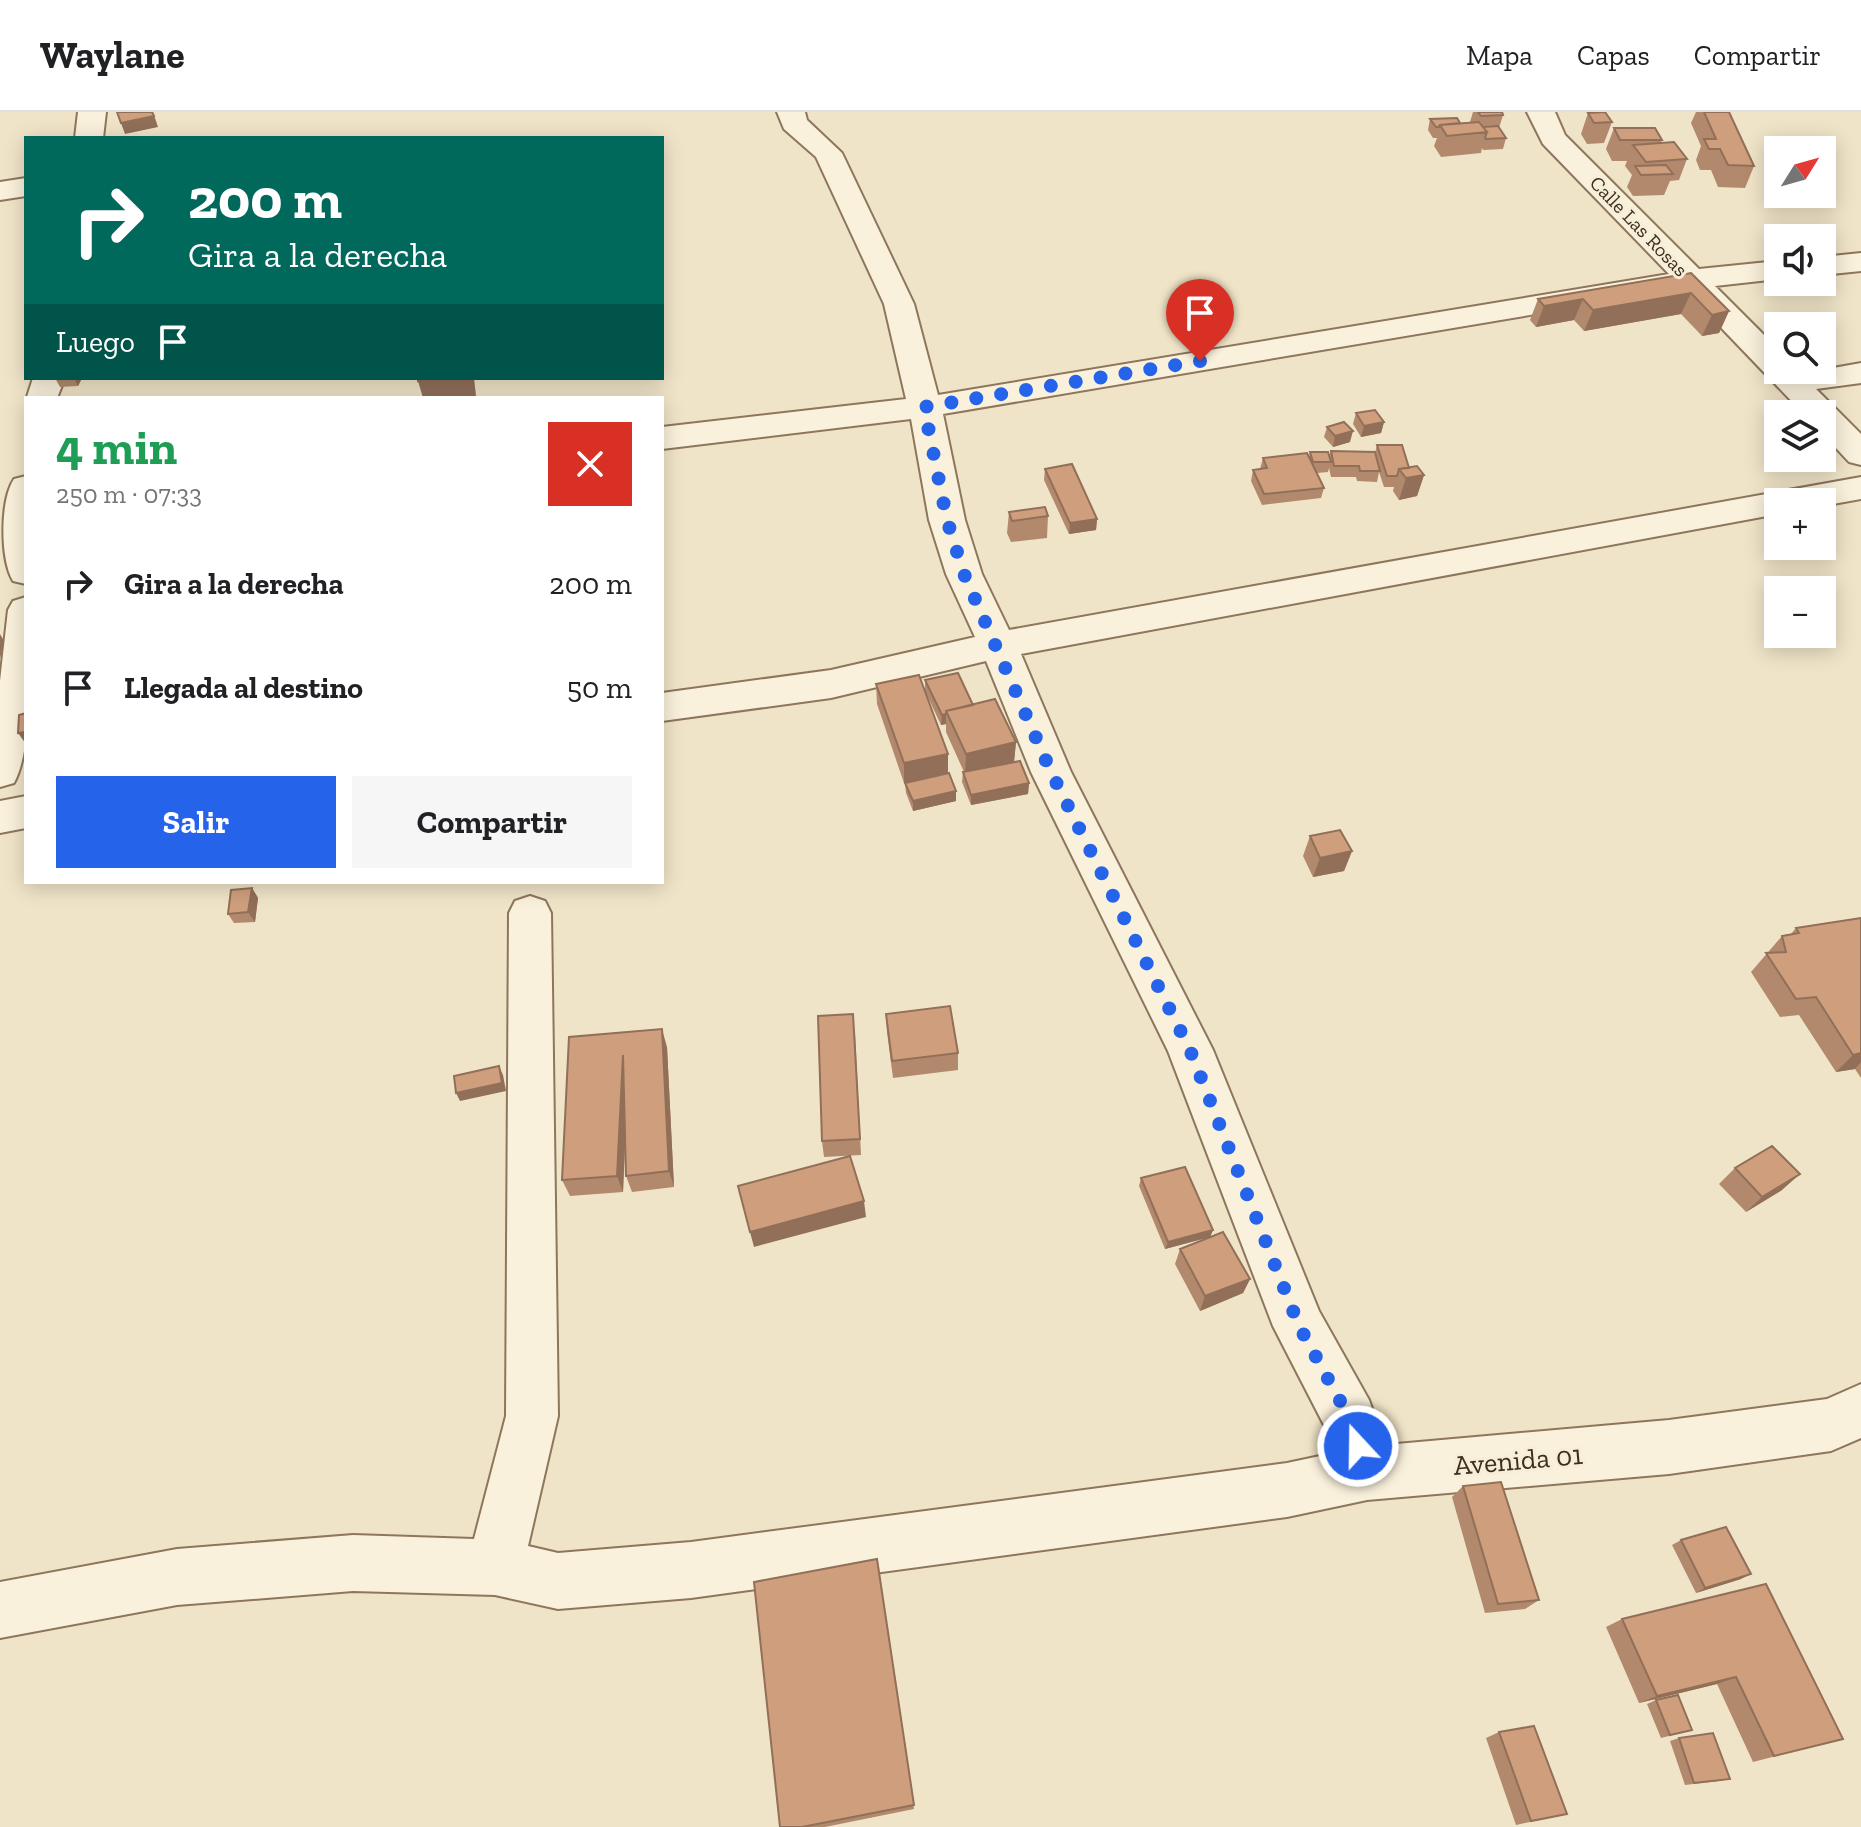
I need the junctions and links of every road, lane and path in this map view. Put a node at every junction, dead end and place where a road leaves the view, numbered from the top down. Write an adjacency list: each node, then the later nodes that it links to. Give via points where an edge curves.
1 (92, 112): 4 (street)
2 (791, 112): 15 (street, via 794,123 828,153 899,304)
3 (1541, 112): 10 (street, Calle Las Rosas, via 1553,138)
4 (89, 136)
5 (24, 187): 6 (street)
6 (0, 191)
7 (1861, 262): 8 (street)
8 (1836, 265)
9 (1764, 271): 10 (street)
10 (1691, 279): 11 (street, Calle Las Rosas); 15 (street)
11 (1764, 354)
12 (1836, 373): 13 (street)
13 (1861, 373)
14 (1794, 384): 17 (street, Calle Las Rosas)
15 (924, 407): 16 (street); 25 (street, via 947,520 964,574)
16 (664, 438)
17 (1861, 454)
18 (1861, 488): 19 (street)
19 (1836, 493)
20 (24, 496): 22 (street)
21 (1764, 506): 25 (street)
22 (16, 530): 23 (street)
23 (24, 564)
24 (24, 631): 27 (street)
25 (998, 645): 26 (street, via 831,684); 32 (street, via 1051,772 1190,1050 1299,1326 1350,1419)
26 (664, 707)
27 (0, 772)
28 (24, 812): 29 (street)
29 (0, 817)
30 (530, 913): 33 (street, via 532,1416)
31 (1861, 1410): 32 (street, Avenida 01, via 1831,1425 1669,1447)
32 (1367, 1473): 33 (street, Avenida 01, via 1287,1490 691,1570 558,1581)
33 (495, 1567): 34 (street, Avenida 01, via 353,1563 177,1577)
34 (0, 1610)

